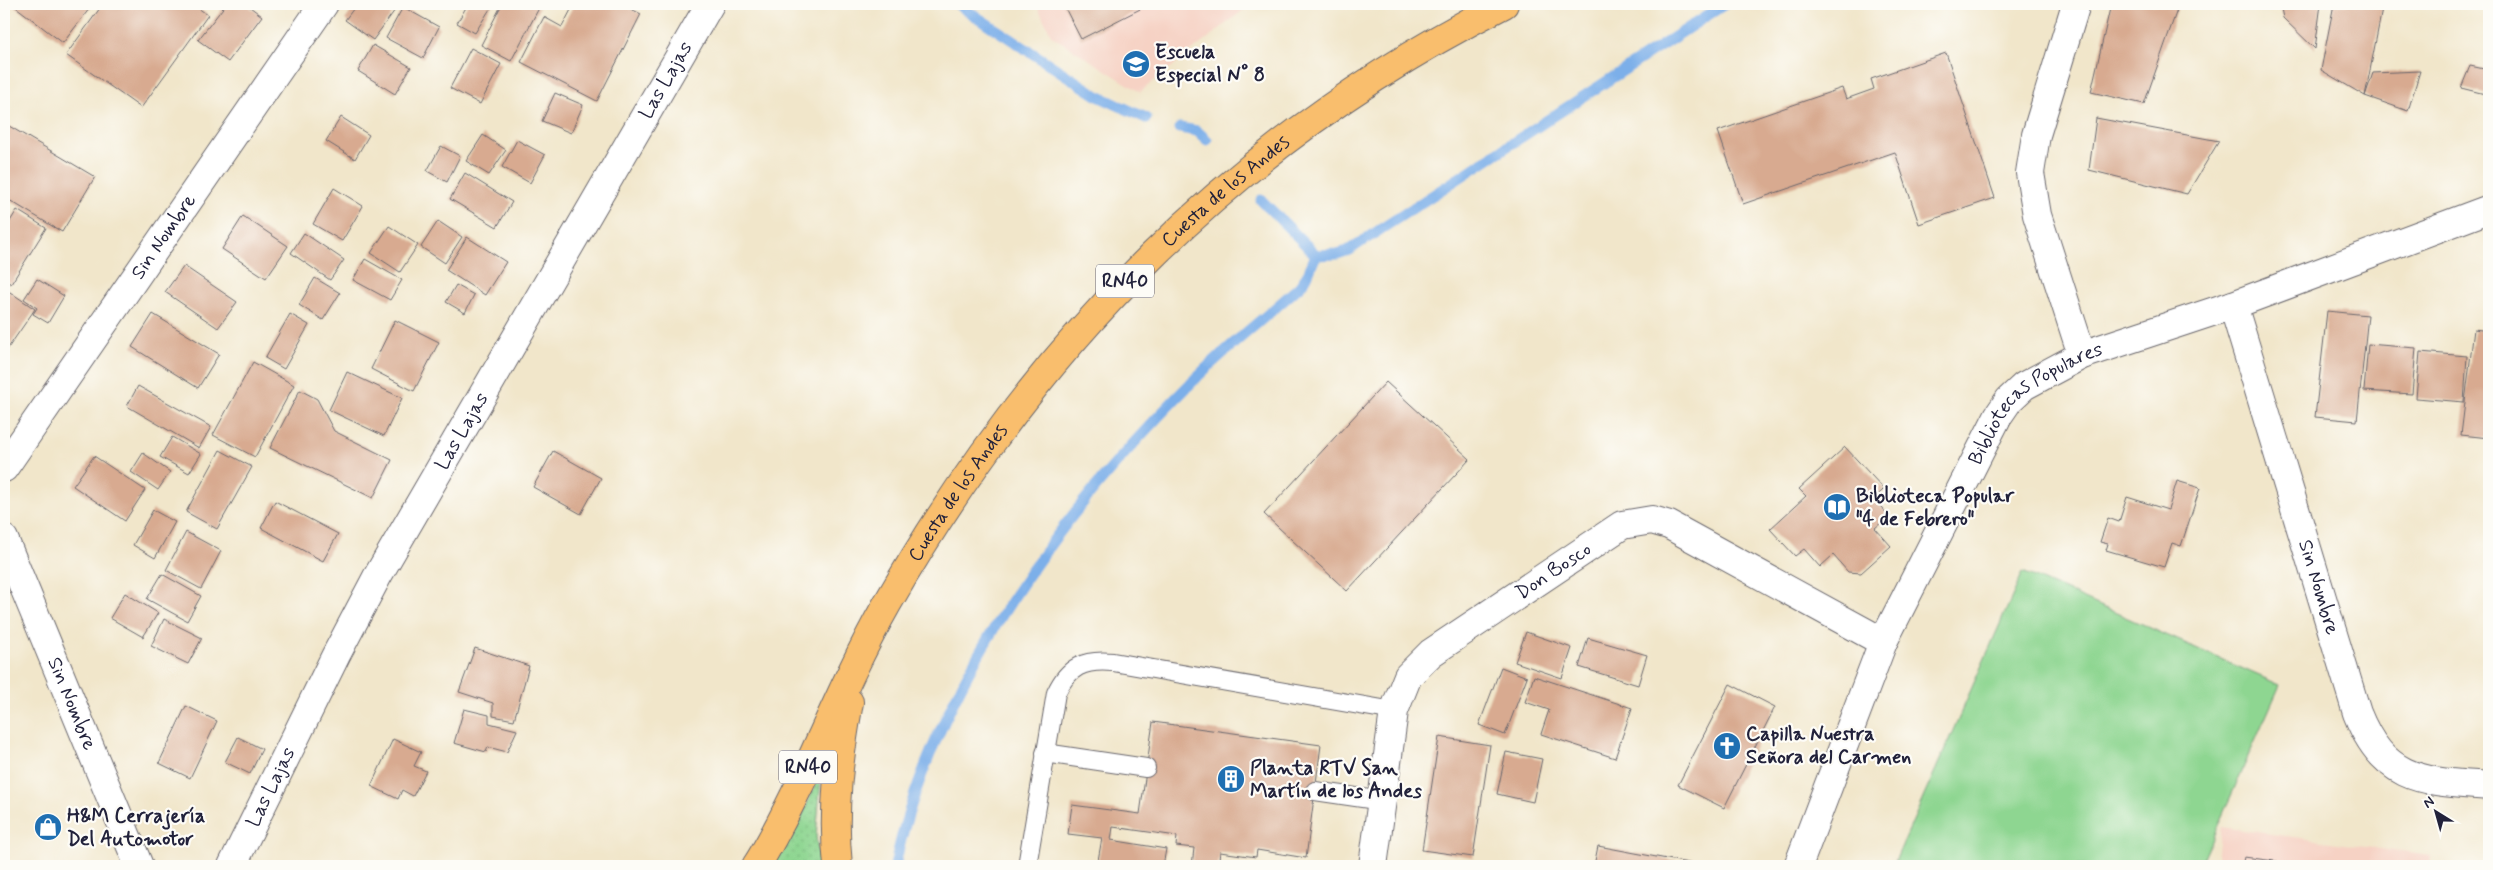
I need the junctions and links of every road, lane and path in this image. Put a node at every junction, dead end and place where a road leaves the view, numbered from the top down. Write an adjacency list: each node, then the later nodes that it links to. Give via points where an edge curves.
1 (324, 4): 8 (street, Sin Nombre)
2 (710, 4): 19 (street, Las Lajas, via 377,577)
3 (1504, 4): 11 (main road, Cuesta de los Andes / RN40, via 1400,62 1287,138 1203,207 1125,281 1044,374 976,464 890,600)
4 (2076, 4): 7 (street, via 2036,136 2030,173 2037,216)
5 (2489, 209): 6 (street, Bibliotecas Populares)
6 (2233, 305): 7 (street, Bibliotecas Populares); 15 (street, Sin Nombre, via 2365,732 2387,759 2411,776 2428,782)
7 (2082, 355): 10 (street, Bibliotecas Populares, via 2024,386 2009,400)
8 (4, 468)
9 (4, 539): 18 (street, Sin Nombre)
10 (1883, 642): 12 (street, Don Bosco, via 1669,525 1652,520 1637,521 1606,533 1431,653 1408,676); 24 (street, Bibliotecas Populares)
11 (856, 666): 20 (main road, Cuesta de los Andes / RN40, via 779,827); 21 (main road, Cuesta de los Andes / RN40, via 836,793)
12 (1394, 711): 13 (lane, via 1113,662 1089,662 1073,670 1056,693); 17 (street, Don Bosco)
13 (1045, 753): 14 (lane); 22 (lane)
14 (1146, 768)
15 (2489, 786)
16 (1316, 791): 17 (lane)
17 (1382, 801): 23 (street, Don Bosco)
18 (139, 866)
19 (232, 866)
20 (756, 866)
21 (838, 866)
22 (1027, 866)
23 (1373, 866)
24 (1798, 866)

